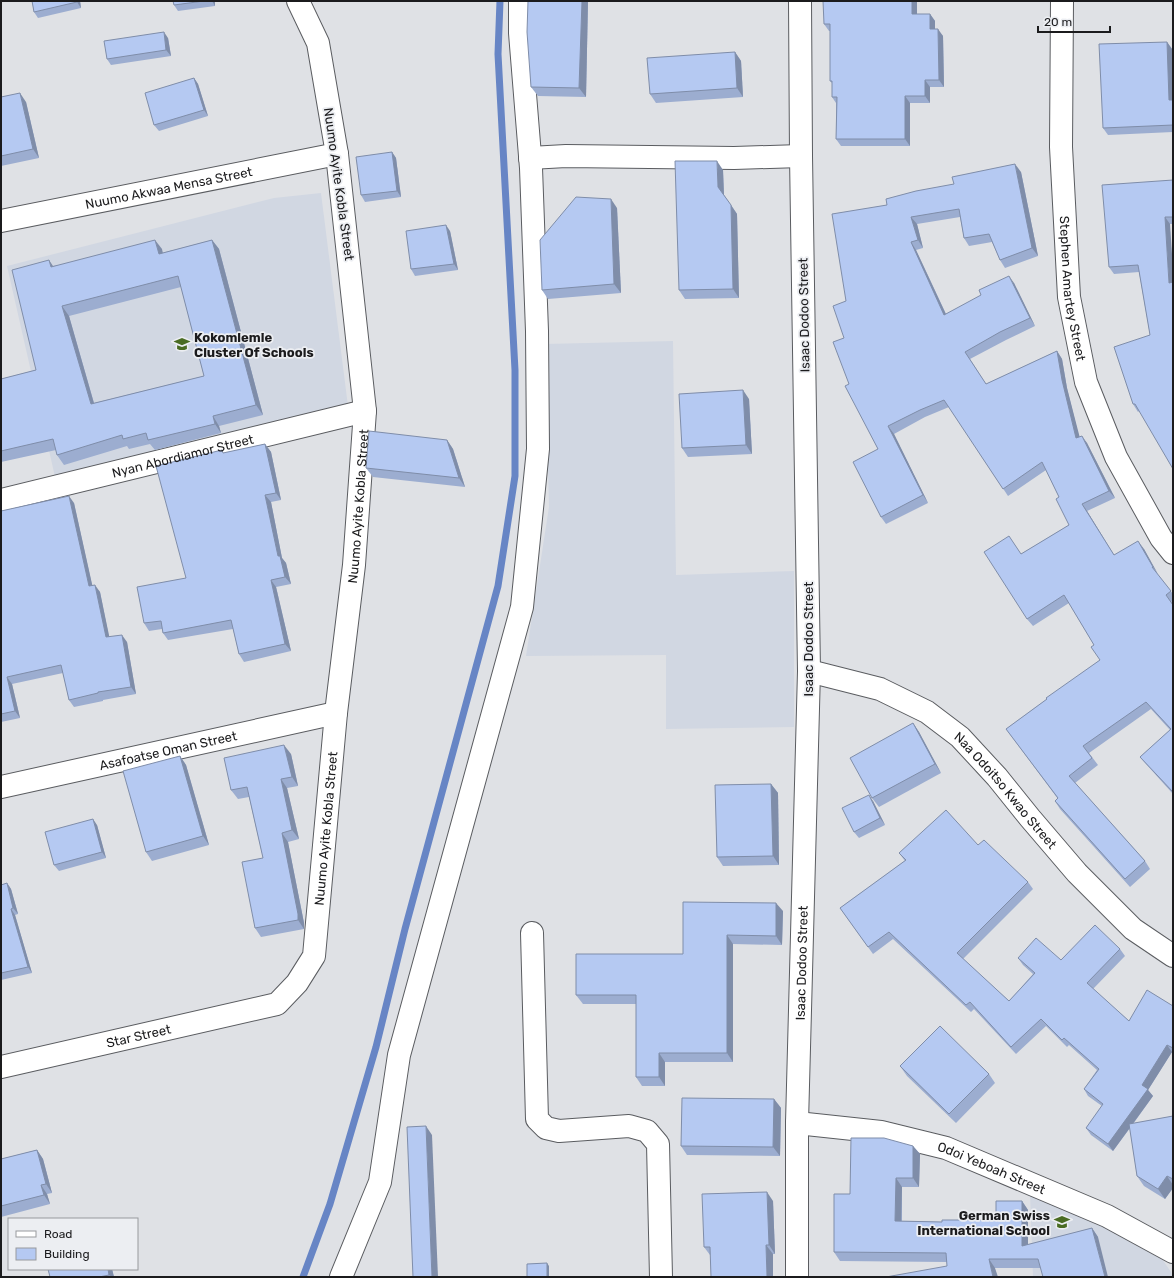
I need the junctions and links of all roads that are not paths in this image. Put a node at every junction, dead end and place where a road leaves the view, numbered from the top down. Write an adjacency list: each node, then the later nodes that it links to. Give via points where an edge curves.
1 (298, 1): 5 (street, Nuumo Ayite Kobla Street, via 318,43)
2 (520, 1): 7 (street, via 520,33)
3 (800, 1): 6 (street, Isaac Dodoo Street)
4 (1062, 1): 11 (street, Stephen Amartey Street, via 1061,147 1069,297 1086,382 1116,457 1161,538)
5 (337, 154): 8 (street, Nuumo Akwaa Mensa Street); 9 (street, Nuumo Ayite Kobla Street)
6 (801, 156): 7 (street); 12 (street, Isaac Dodoo Street)
7 (530, 158): 21 (street, via 537,331 538,449 522,606 399,1055 380,1182)
8 (1, 221)
9 (365, 411): 10 (street, Nyan Abordiamor Street); 13 (street, Nuumo Ayite Kobla Street, via 354,565)
10 (1, 500)
11 (1173, 553)
12 (809, 671): 16 (street, Naa Odoitso Kwao Street, via 880,689 927,712 960,737 998,777 1077,873 1133,930); 19 (street, Isaac Dodoo Street)
13 (336, 713): 14 (street, Asafoatse Oman Street); 17 (street, Nuumo Ayite Kobla Street, via 314,956 297,984)
14 (1, 787)
15 (532, 933): 22 (street, via 537,1119 546,1128 559,1131 629,1126 647,1131 658,1144)
16 (1173, 956)
17 (277, 1004): 18 (street, Star Street)
18 (1, 1067)
19 (797, 1123): 20 (street, Odoi Yeboah Street, via 881,1132 946,1148 1106,1216); 23 (street, Isaac Dodoo Street)
20 (1173, 1252)
21 (341, 1277)
22 (661, 1277)
23 (798, 1277)

